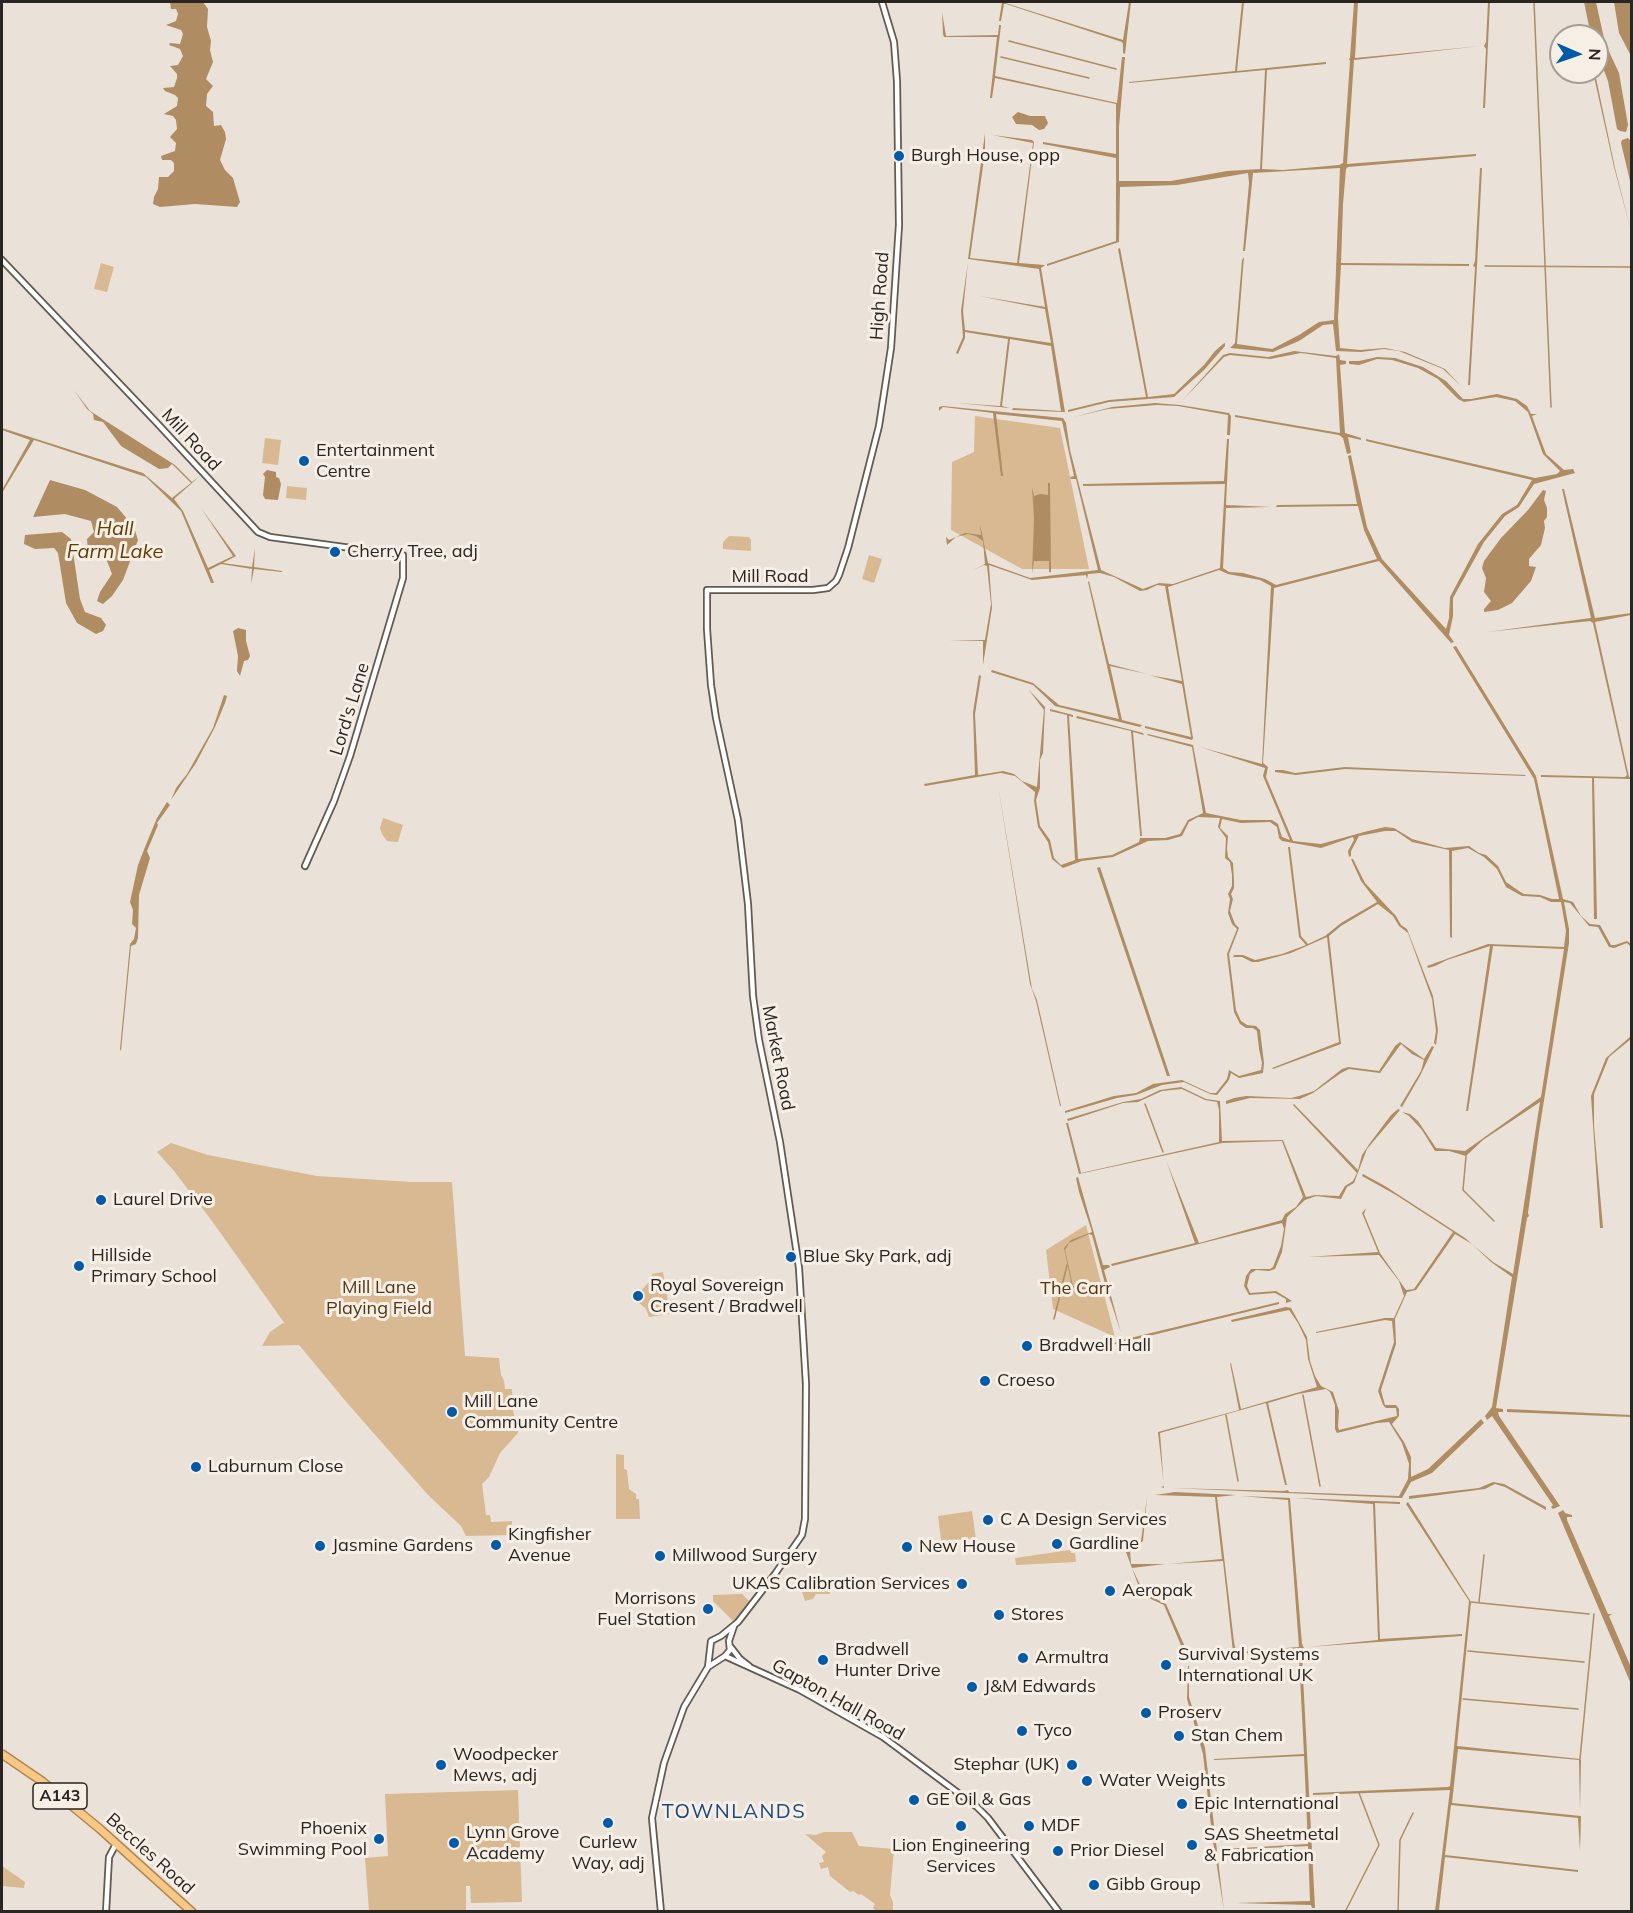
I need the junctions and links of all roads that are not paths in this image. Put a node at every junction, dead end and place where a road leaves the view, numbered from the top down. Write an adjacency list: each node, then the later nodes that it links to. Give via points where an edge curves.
1 (882, 2): 4 (street, High Road, via 894,42 897,81 899,225 891,348 865,488 839,575)
2 (2, 260): 3 (street, Mill Road, via 258,532 282,539)
3 (403, 555): 6 (street, Lord's Lane, via 403,578 350,756)
4 (832, 585): 5 (street, Mill Road, via 813,590)
5 (707, 590): 7 (street, Market Road, via 711,685 738,820 753,996 799,1268 806,1384 805,1519 801,1538)
6 (305, 866)
7 (734, 1626): 8 (street); 9 (street)
8 (721, 1636): 9 (street); 10 (street, via 711,1641)
9 (729, 1644): 11 (street); 13 (street, Gapton Hall Road)
10 (711, 1652): 11 (street); 12 (street)
11 (723, 1657): 12 (street); 13 (street, Gapton Hall Road)
12 (708, 1667): 18 (street, via 676,1725 653,1813)
13 (751, 1668): 19 (street, Gapton Hall Road, via 800,1690 884,1737 977,1807)
14 (2, 1754): 15 (highway, Beccles Road / A143, via 43,1782)
15 (116, 1844): 16 (street, via 109,1857); 17 (highway, Beccles Road / A143)
16 (106, 1911)
17 (192, 1911)
18 (661, 1911)
19 (1059, 1911)

